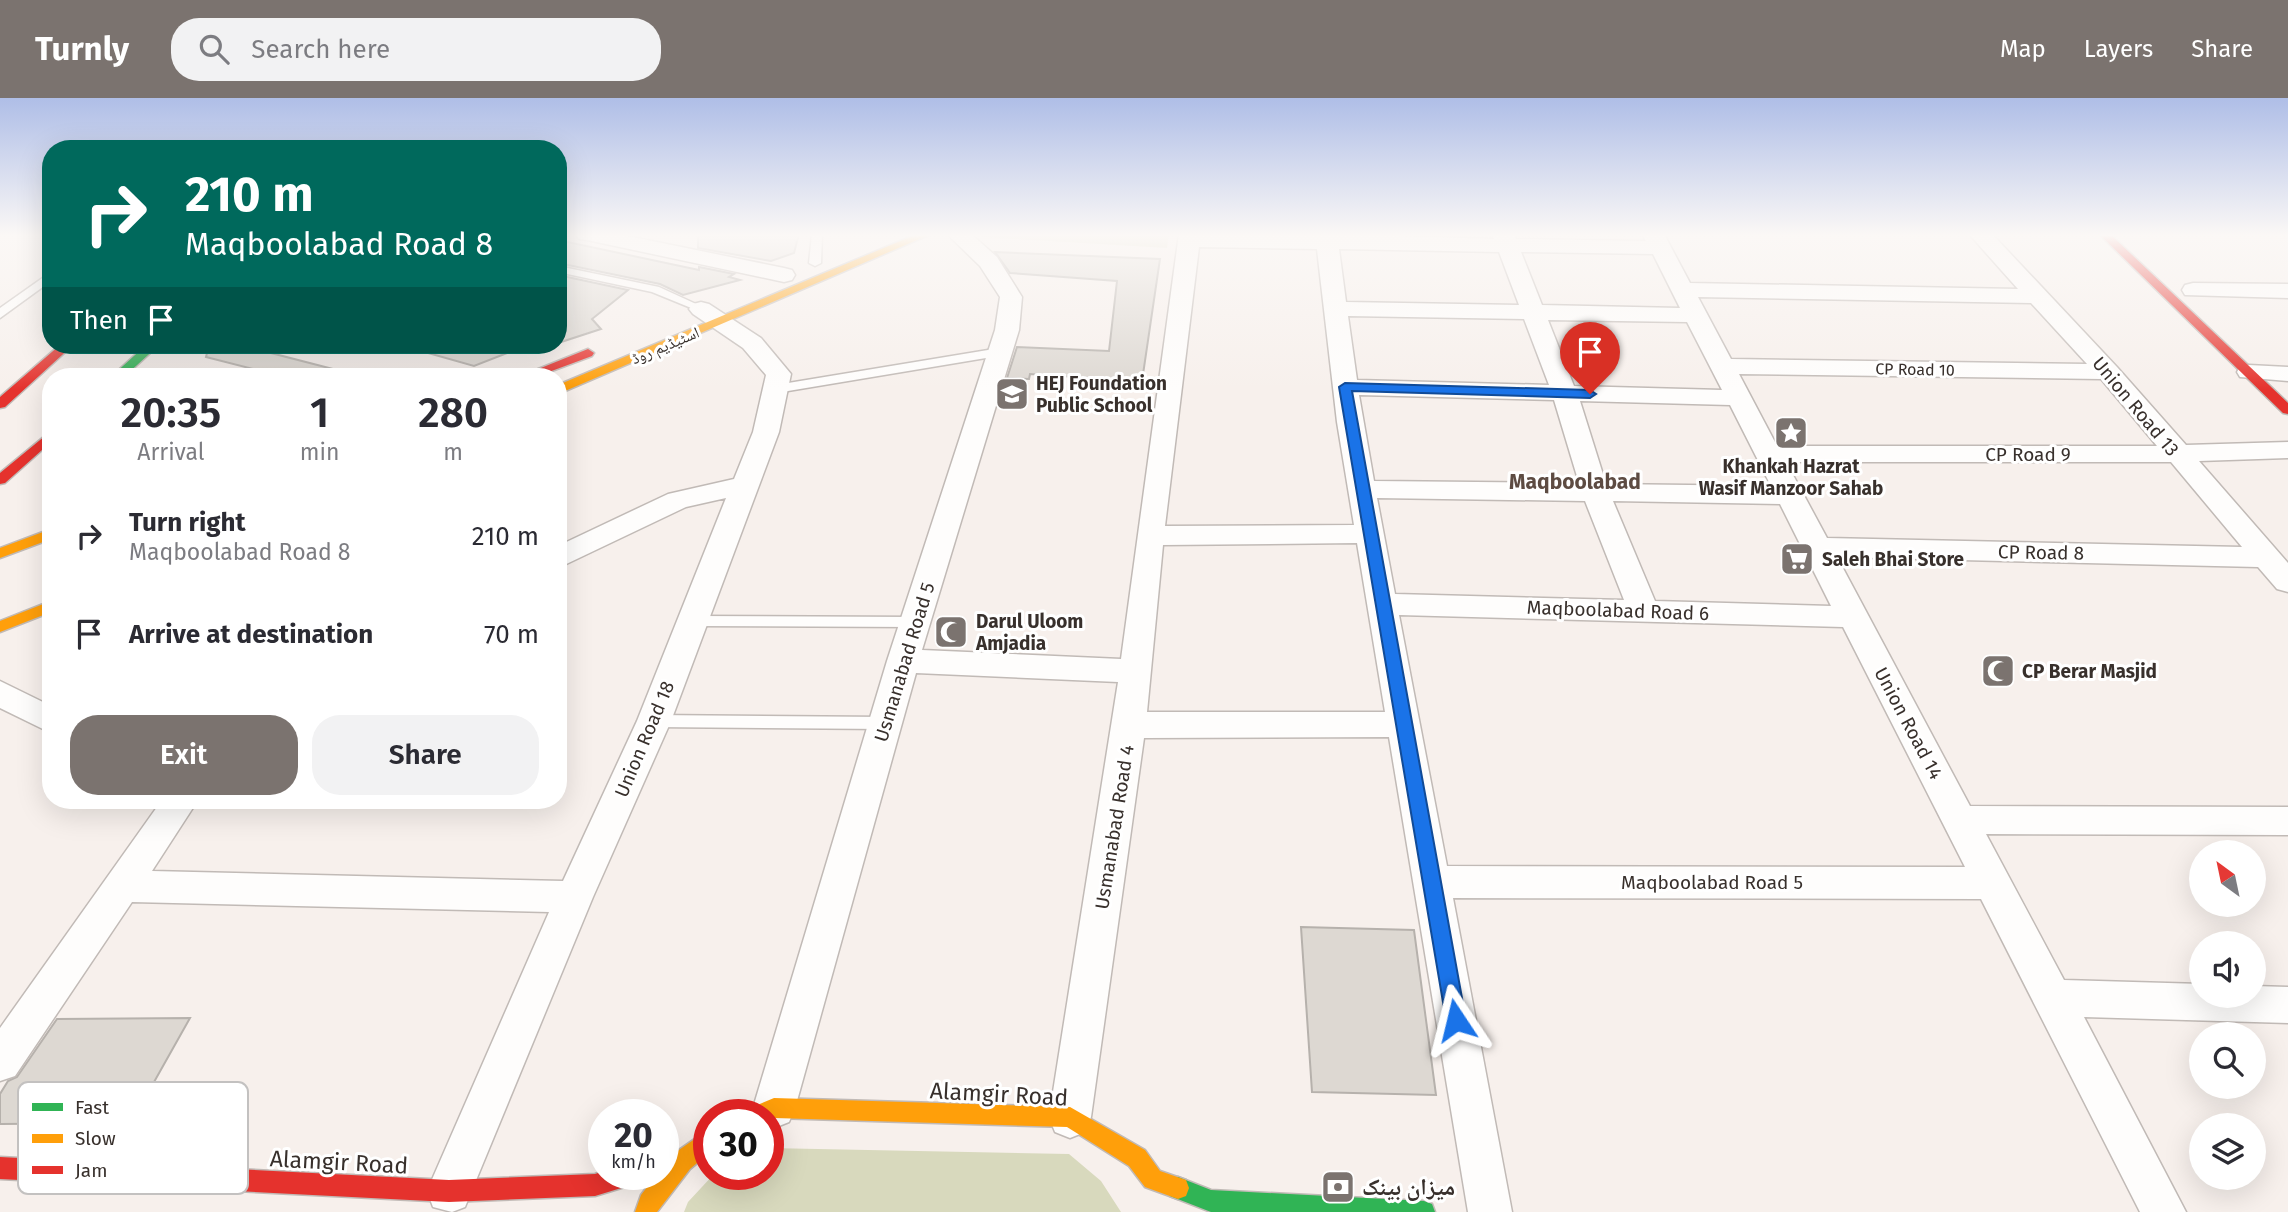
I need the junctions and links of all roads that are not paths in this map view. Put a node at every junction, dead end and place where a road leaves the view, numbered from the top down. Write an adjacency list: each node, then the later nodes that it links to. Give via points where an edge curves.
1 (37, 286): 19 (lane)
2 (641, 286): 17 (lane)
3 (779, 286): 17 (main road, اسٹیڈیم روڈ)
4 (1004, 286): 21 (street, Usmanabad Road 5, via 1011,297)
5 (1183, 286): 47 (street, Usmanabad Road 4)
6 (1333, 286): 15 (street)
7 (1522, 286): 18 (street)
8 (1680, 286): 14 (street, Union Road 14)
9 (2029, 286): 13 (street, Union Road 13)
10 (2165, 286): 24 (main road)
11 (2189, 286): 12 (street); 16 (main road)
12 (2288, 291)
13 (2039, 296): 14 (street); 28 (street, Union Road 13)
14 (1689, 303): 18 (street); 25 (street, Union Road 14)
15 (1336, 309): 18 (street); 31 (street)
16 (2213, 309)
17 (706, 312): 30 (main road, اسٹیڈیم روڈ); 32 (street, via 751,343 779,374)
18 (1532, 312): 33 (street)
19 (0, 314)
20 (602, 347): 27 (main road, اسٹیڈیم روڈ)
21 (1000, 352): 32 (lane); 61 (street, Usmanabad Road 5)
22 (57, 354): 35 (main road)
23 (143, 354): 26 (main road)
24 (2256, 364): 29 (street); 36 (main road)
25 (1722, 366): 28 (street, CP Road 10); 34 (street, Union Road 14)
26 (127, 368)
27 (548, 368)
28 (2108, 372): 40 (street, Union Road 13)
29 (2286, 376)
30 (567, 385)
31 (1345, 387): 33 (street); 43 (street)
32 (776, 389): 42 (street, Union Road 18, via 766,432)
33 (1565, 394): 34 (street); 44 (street)
34 (1738, 398): 39 (street, Union Road 14)
35 (0, 404)
36 (2288, 410)
37 (42, 443): 41 (main road)
38 (2288, 450): 40 (street, CP Road 9)
39 (1767, 454): 40 (street, CP Road 9); 45 (street, Union Road 14)
40 (2175, 454): 52 (street, Union Road 13)
41 (0, 480)
42 (744, 486): 51 (street, via 678,500); 60 (street, Union Road 18)
43 (1362, 489): 44 (street); 46 (street)
44 (1595, 492): 45 (street); 58 (street)
45 (1788, 495): 49 (street, Union Road 14)
46 (1369, 534): 47 (street); 55 (street)
47 (1150, 536): 64 (street, Usmanabad Road 4)
48 (42, 537): 50 (main road)
49 (1816, 547): 52 (street, CP Road 8); 59 (street, Union Road 14)
50 (0, 553)
51 (567, 554)
52 (2266, 557): 53 (street, Union Road 13)
53 (2288, 582)
54 (42, 600): 56 (main road)
55 (1382, 604): 58 (street, Maqboolabad Road 6); 69 (street)
56 (10, 606)
57 (42, 610): 62 (main road)
58 (1644, 611): 59 (street, Maqboolabad Road 6)
59 (1854, 617): 72 (street, Union Road 14)
60 (692, 621): 61 (lane); 67 (street, Union Road 18)
61 (915, 622): 63 (street, Usmanabad Road 5)
62 (0, 627)
63 (903, 661): 64 (street); 68 (street, Usmanabad Road 5)
64 (1136, 671): 70 (street, Usmanabad Road 4)
65 (0, 693): 66 (street)
66 (42, 716)
67 (654, 722): 68 (lane); 77 (street, Union Road 18)
68 (885, 723): 81 (street, Usmanabad Road 5)
69 (1403, 724): 70 (street); 74 (street)
70 (1129, 725): 83 (street, Usmanabad Road 4)
71 (175, 809): 76 (street)
72 (1960, 820): 73 (street); 75 (street, Union Road 14)
73 (2288, 821)
74 (1431, 882): 75 (street, Maqboolabad Road 5); 96 (street)
75 (1992, 883): 78 (street, Union Road 14)
76 (124, 886): 77 (street); 80 (street)
77 (574, 897): 92 (street, Union Road 18)
78 (2052, 998): 79 (street); 97 (street, Union Road 14)
79 (2288, 1005)
80 (0, 1062)
81 (770, 1099)
82 (784, 1111): 83 (main road, Alamgir Road)
83 (1070, 1117): 89 (main road, Alamgir Road, via 1137,1158)
84 (693, 1152): 85 (main road)
85 (682, 1161): 86 (main road); 94 (main road)
86 (679, 1162)
87 (0, 1168): 88 (main road, Alamgir Road)
88 (18, 1169)
89 (1153, 1179): 93 (main road); 95 (main road, Alamgir Road, via 1211,1201)
90 (248, 1181): 92 (main road, Alamgir Road)
91 (588, 1185): 92 (main road, Alamgir Road)
92 (449, 1191)
93 (1160, 1203)
94 (646, 1212)
95 (1424, 1212)
96 (1490, 1212)
97 (2164, 1212)

